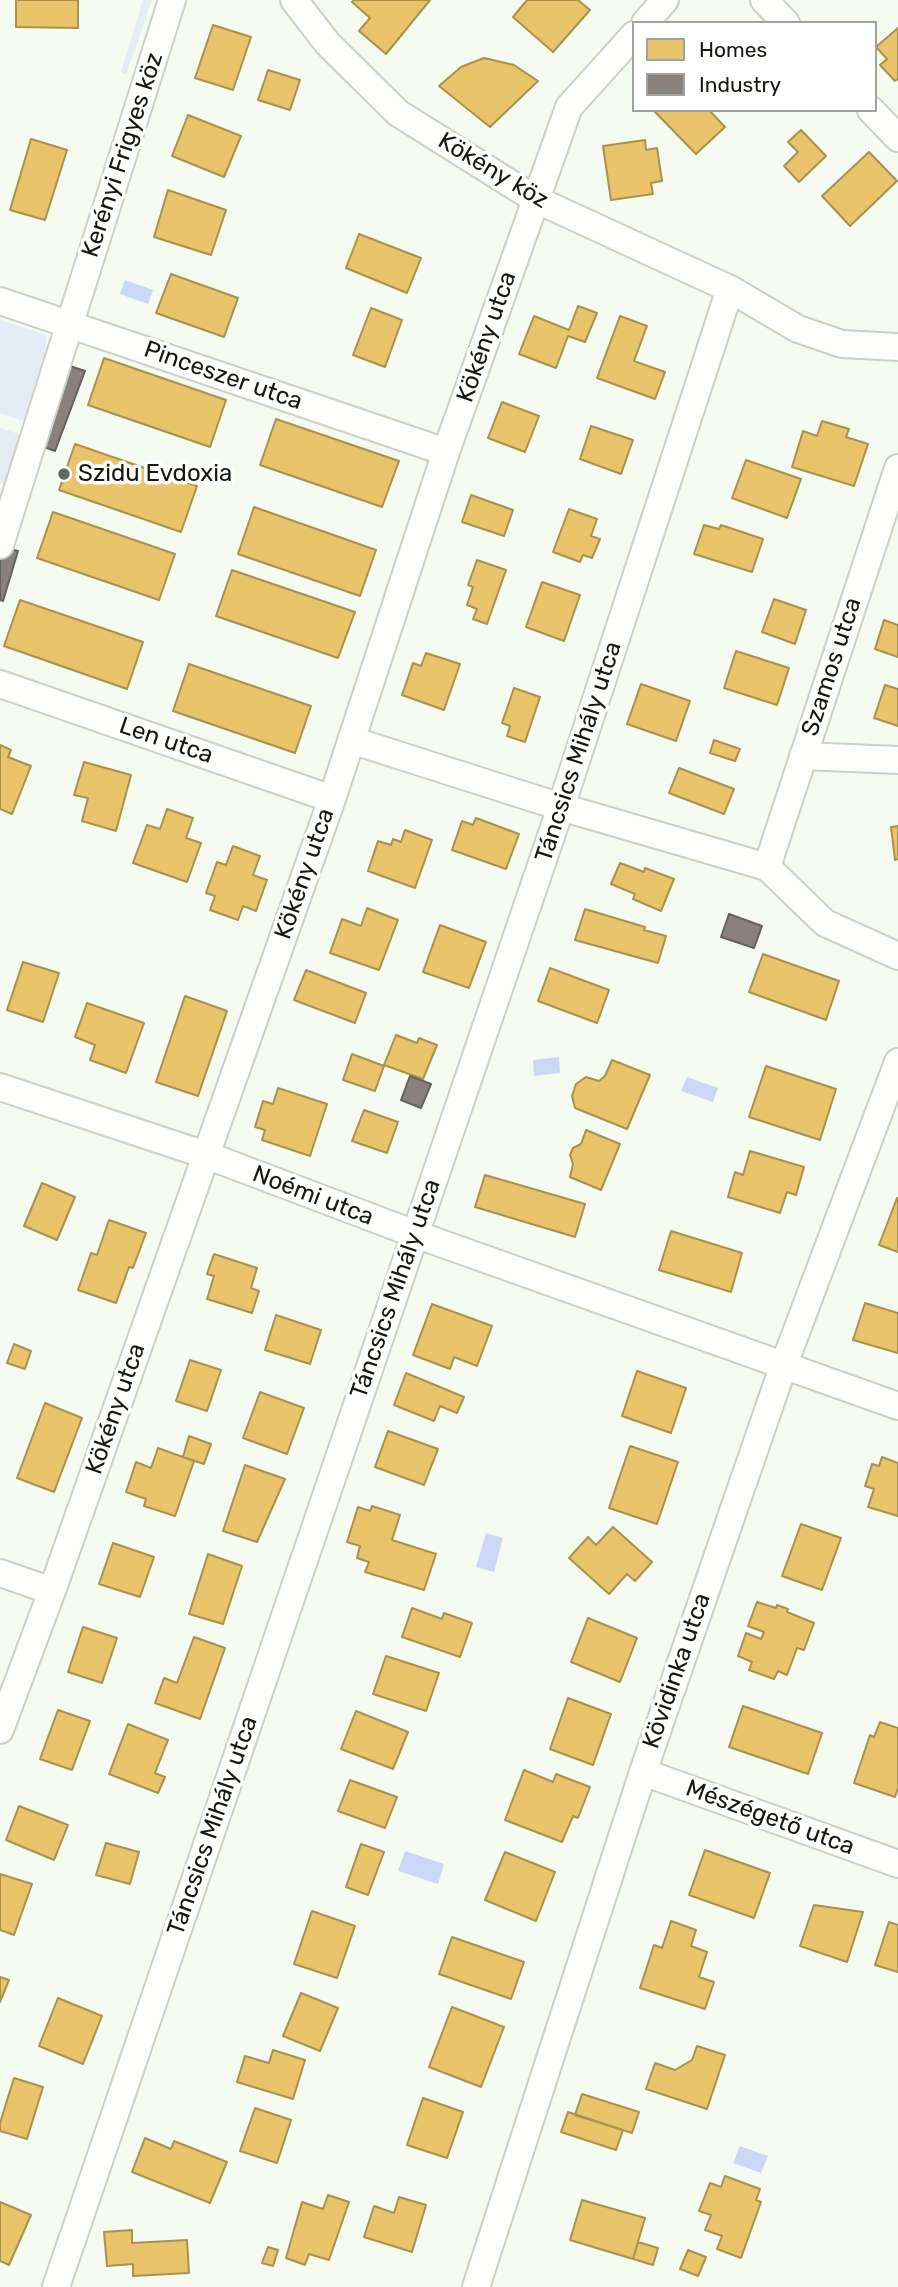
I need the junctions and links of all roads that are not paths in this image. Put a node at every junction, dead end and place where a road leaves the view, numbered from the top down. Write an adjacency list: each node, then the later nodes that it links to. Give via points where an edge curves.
1 (172, 0): 13 (street, Kerényi Frigyes köz)
2 (294, 0): 10 (street, Kökény köz, via 328,44 398,113)
3 (665, 0): 5 (street)
4 (764, 0): 6 (street)
5 (647, 21)
6 (784, 21)
7 (632, 37): 10 (street, Kökény utca, via 569,107)
8 (873, 112): 9 (street)
9 (898, 138)
10 (535, 199): 11 (street, Kökény köz); 15 (street, Kökény utca)
11 (730, 289): 14 (street, Kökény köz, via 798,329 842,344); 23 (street, Táncsics Mihály utca)
12 (0, 301): 13 (street, Pinceszer utca)
13 (71, 317): 15 (street, Pinceszer utca); 17 (street, Kerényi Frigyes köz)
14 (898, 347)
15 (446, 452): 19 (street, Kökény utca)
16 (898, 468): 20 (street, Szamos utca)
17 (0, 545)
18 (0, 684): 22 (street, Len utca)
19 (351, 740): 22 (street, Kökény utca); 23 (street)
20 (803, 756): 21 (street); 24 (street, Szamos utca)
21 (898, 760)
22 (332, 799): 28 (street, Kökény utca)
23 (561, 807): 24 (street); 29 (street, Táncsics Mihály utca)
24 (767, 867): 25 (street, via 825,923)
25 (898, 956)
26 (898, 1062): 30 (street, Kövidinka utca)
27 (0, 1087): 28 (street, Noémi utca)
28 (205, 1155): 29 (street, Noémi utca); 33 (street, Kökény utca)
29 (415, 1234): 30 (street, Noémi utca); 37 (street, Táncsics Mihály utca)
30 (783, 1367): 31 (street, Noémi utca); 35 (street, Kövidinka utca)
31 (898, 1406)
32 (0, 1573): 33 (street)
33 (52, 1591): 34 (street, Kökény utca)
34 (0, 1730)
35 (643, 1772): 36 (street, Mészégető utca); 38 (street, Kövidinka utca)
36 (898, 1864)
37 (56, 2287)
38 (476, 2287)

